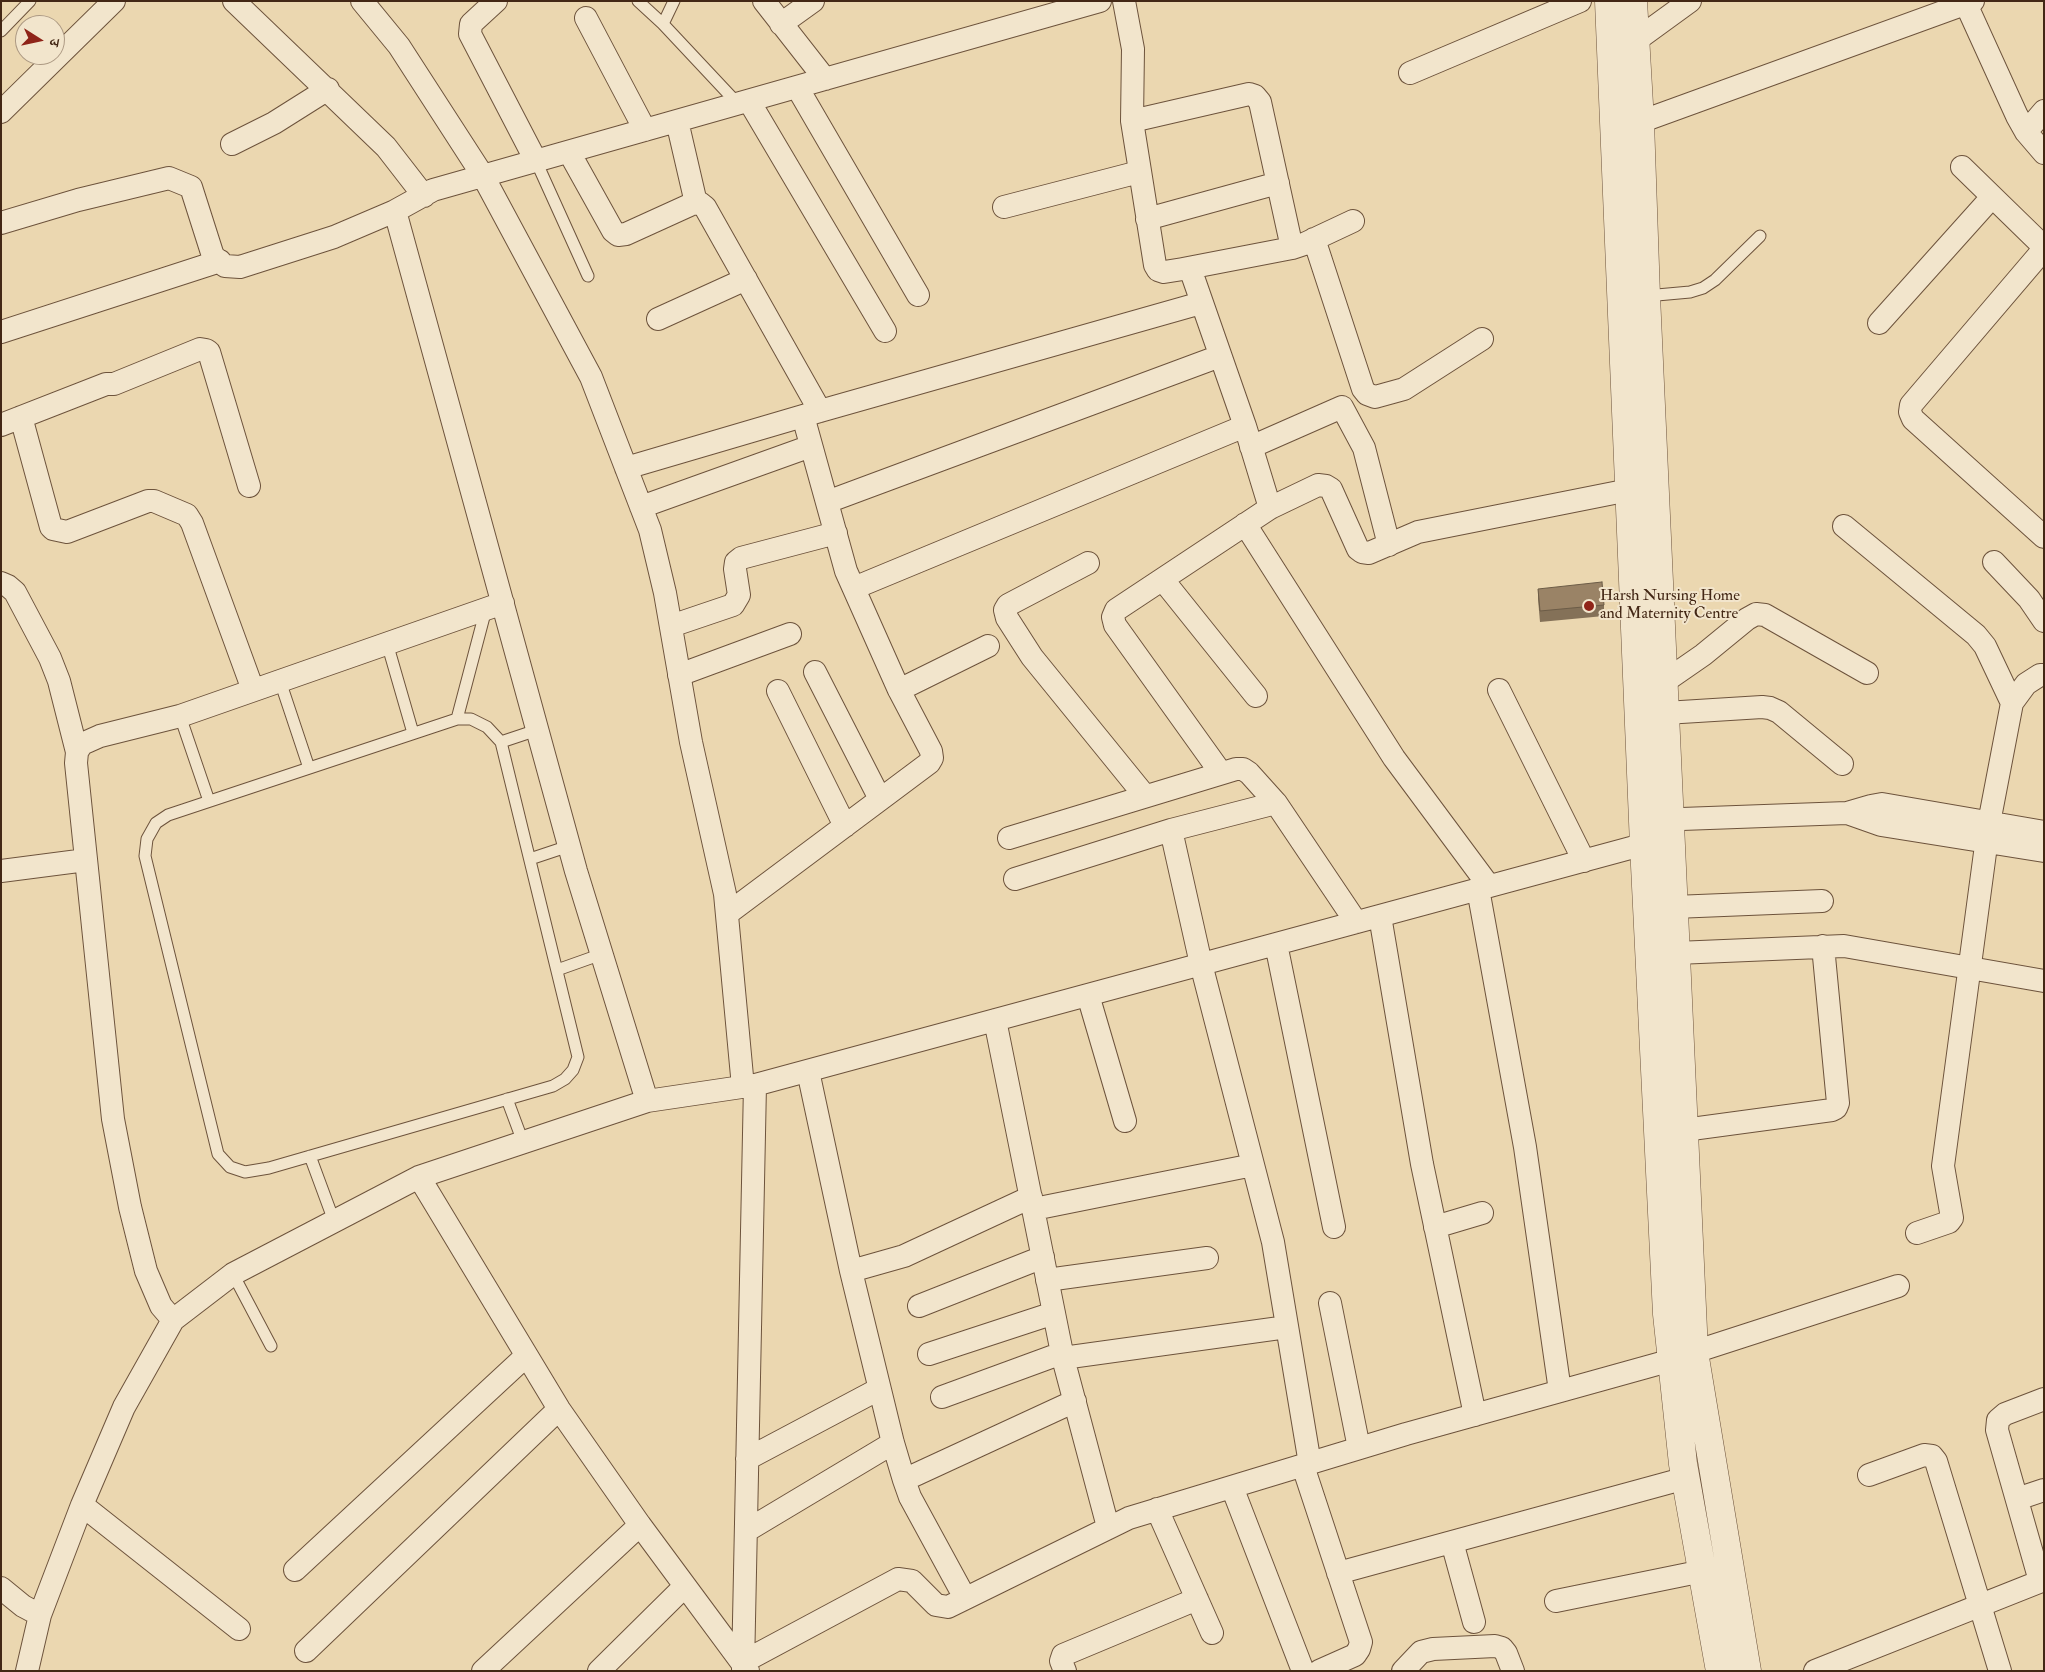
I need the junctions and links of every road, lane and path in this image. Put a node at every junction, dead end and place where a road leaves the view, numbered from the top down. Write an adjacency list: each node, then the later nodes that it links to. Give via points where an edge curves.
1 (30, 1): 20 (lane)
2 (114, 1): 28 (street)
3 (234, 1): 25 (street)
4 (362, 1): 41 (street, via 399,46)
5 (496, 1): 38 (street, via 471,24 470,34)
6 (638, 1): 18 (lane)
7 (674, 1): 18 (lane)
8 (764, 1): 19 (street)
9 (813, 1): 19 (street)
10 (1100, 1): 23 (street)
11 (1124, 1): 30 (street, via 1133,49)
12 (1580, 1): 22 (street)
13 (1609, 1): 33 (street)
14 (1633, 1): 21 (street)
15 (1690, 1): 21 (street)
16 (1969, 3): 31 (street); 34 (street)
17 (586, 18): 32 (street)
18 (662, 24): 26 (lane)
19 (781, 24): 23 (street)
20 (1, 31)
21 (1635, 41): 31 (street)
22 (1410, 73)
23 (825, 79): 24 (street)
24 (797, 87): 26 (street); 59 (street)
25 (328, 89): 35 (street, via 274,123); 43 (street, via 386,146)
26 (743, 102): 29 (street); 65 (street)
27 (2044, 111): 34 (street)
28 (1, 112)
29 (677, 121): 32 (street); 45 (street)
30 (1132, 121): 40 (street); 42 (street, via 1249,94 1255,96 1260,102)
31 (1640, 122): 33 (street); 60 (street)
32 (645, 130): 36 (street)
33 (1614, 132): 74 (street)
34 (2026, 132): 37 (street)
35 (232, 144)
36 (569, 152): 38 (street); 45 (street, via 618,235)
37 (2044, 153)
38 (536, 161): 41 (street); 57 (lane)
39 (1962, 167): 44 (street)
40 (1139, 172): 46 (street); 48 (street)
41 (483, 176): 43 (street, via 433,190); 72 (street, via 591,377)
42 (1278, 183): 48 (street); 53 (street)
43 (424, 196): 47 (street)
44 (1992, 197): 54 (street); 63 (street)
45 (696, 203): 58 (street, via 705,207)
46 (1004, 207)
47 (395, 211): 55 (street, via 334,237 240,267 225,266); 89 (street)
48 (1147, 219): 56 (street, via 1158,270)
49 (1353, 221): 52 (street)
50 (1, 222): 55 (street, via 169,178 191,187 214,256)
51 (1760, 236): 60 (lane, via 1704,288)
52 (1314, 239): 53 (street); 66 (street, via 1367,394 1375,396 1404,389)
53 (1292, 248): 56 (street)
54 (2044, 248): 82 (street, via 1911,405 1910,412 1913,419)
55 (220, 261): 64 (street)
56 (1183, 269): 61 (street, via 1192,274)
57 (588, 276)
58 (746, 279): 62 (street); 68 (street)
59 (918, 295)
60 (1646, 296): 79 (street)
61 (1202, 303): 67 (street); 68 (street)
62 (658, 319)
63 (1879, 323)
64 (1, 332)
65 (885, 332)
66 (1482, 339)
67 (1220, 356): 70 (street); 75 (street)
68 (812, 413): 71 (street); 72 (street)
69 (11, 421): 73 (street, via 200,349 206,350); 101 (street, via 54,529 67,532 148,501 187,515)
70 (1248, 436): 77 (street); 83 (street, via 1342,407 1364,448); 88 (street)
71 (811, 446): 75 (street); 76 (street)
72 (626, 468): 76 (street)
73 (249, 486)
74 (1629, 490): 79 (street); 83 (street, via 1426,530)
75 (827, 502): 81 (street)
76 (641, 507): 91 (street, via 657,554)
77 (1270, 508): 78 (street); 83 (street, via 1318,485 1326,486 1358,549 1369,553)
78 (1245, 524): 86 (street); 135 (street, via 1394,758)
79 (1644, 526): 100 (street); 126 (street)
80 (1844, 526): 106 (street, via 1976,635 1985,646)
81 (836, 533): 88 (street); 91 (street, via 741,558 736,562 739,595 733,606)
82 (2044, 537)
83 (1389, 545)
84 (1994, 562): 90 (street)
85 (1088, 563): 117 (street, via 1008,605 1006,618 1032,657)
86 (1163, 580): 105 (street); 116 (street, via 1116,610 1113,617 1115,625)
87 (1, 583): 113 (street, via 15,592 50,658)
88 (854, 588): 102 (street)
89 (494, 606): 93 (street); 109 (lane); 110 (street)
90 (2044, 621)
91 (671, 626): 97 (street)
92 (790, 634): 97 (street)
93 (388, 643): 99 (street); 111 (lane)
94 (988, 646): 102 (street)
95 (815, 672): 118 (street)
96 (1867, 673): 100 (street, via 1765,615 1756,614)
97 (679, 675): 138 (street)
98 (2042, 675): 106 (street, via 2026,684)
99 (280, 681): 101 (street); 115 (lane)
100 (1664, 682): 107 (street)
101 (253, 690): 108 (street)
102 (899, 690): 118 (street, via 932,758)
103 (1499, 690): 132 (street)
104 (778, 691): 121 (street)
105 (1256, 696)
106 (2012, 703): 124 (street)
107 (1665, 713): 114 (street, via 1770,708); 122 (street)
108 (180, 716): 113 (street, via 100,736 82,744); 119 (lane)
109 (457, 719): 111 (lane); 112 (lane, via 471,719 487,727)
110 (537, 730): 112 (lane); 128 (street)
111 (413, 733): 115 (lane)
112 (501, 742): 130 (lane)
113 (77, 752): 131 (street)
114 (1842, 764)
115 (309, 768): 119 (lane)
116 (1221, 773): 117 (street); 120 (street, via 1243,769)
117 (1145, 796): 127 (street)
118 (880, 799): 121 (street)
119 (209, 801): 158 (lane, via 168,815 156,823 147,839 145,856 218,1154 230,1167 246,1172)
120 (1276, 803): 123 (street); 140 (street)
121 (844, 826): 138 (street)
122 (1670, 828): 124 (street, via 1848,813 1882,804); 126 (street); 137 (street)
123 (1171, 830): 134 (street); 145 (street)
124 (1988, 832): 125 (street); 129 (street); 146 (street)
125 (2044, 832)
126 (1643, 833): 132 (street); 182 (street, via 1667,1314)
127 (1009, 838)
128 (569, 846): 130 (lane); 144 (street)
129 (2044, 851)
130 (530, 859): 147 (lane)
131 (86, 860): 133 (street); 176 (street, via 103,1036 130,1208 146,1271 161,1306)
132 (1584, 861): 135 (street)
133 (1, 871)
134 (1015, 879)
135 (1484, 888): 139 (street); 184 (street)
136 (1822, 901): 137 (street)
137 (1674, 907): 143 (street)
138 (727, 914): 152 (street)
139 (1380, 916): 140 (street); 165 (street)
140 (1356, 922): 141 (street)
141 (1276, 944): 145 (street); 164 (street)
142 (1824, 946): 143 (street); 146 (street, via 1844,946); 156 (street, via 1836,1108)
143 (1676, 952): 156 (street)
144 (602, 954): 147 (lane); 154 (street)
145 (1201, 964): 149 (street); 159 (street)
146 (1970, 968): 148 (street); 166 (street, via 1943,1166 1952,1218)
147 (556, 970): 153 (lane, via 578,1057 565,1079 553,1086)
148 (2044, 981)
149 (1088, 995): 150 (street); 155 (street)
150 (995, 1020): 151 (street); 161 (street)
151 (808, 1071): 152 (street); 169 (street)
152 (749, 1086): 154 (street); 192 (street)
153 (507, 1099): 157 (lane); 158 (lane)
154 (647, 1101): 157 (street)
155 (1125, 1122)
156 (1684, 1130): 182 (street)
157 (523, 1142): 160 (street)
158 (310, 1156): 163 (lane)
159 (1253, 1165): 161 (street); 177 (street, via 1273,1242)
160 (419, 1177): 163 (street); 180 (street)
161 (1032, 1203): 167 (street); 169 (street, via 904,1256)
162 (1482, 1213): 165 (street)
163 (334, 1222): 170 (street)
164 (1334, 1227)
165 (1435, 1227): 189 (street)
166 (1917, 1233)
167 (1043, 1257): 171 (street); 174 (street)
168 (1207, 1258): 171 (street)
169 (851, 1270): 183 (street)
170 (233, 1274): 176 (street); 178 (lane)
171 (1048, 1280): 175 (street)
172 (1898, 1286): 182 (street)
173 (1330, 1303): 191 (street)
174 (919, 1306)
175 (1054, 1313): 179 (street); 181 (street)
176 (173, 1320): 200 (street, via 124,1407)
177 (1287, 1327): 181 (street); 193 (street)
178 (271, 1346)
179 (929, 1354)
180 (526, 1356): 188 (street); 206 (street)
181 (1063, 1356): 185 (street); 187 (street)
182 (1683, 1356): 184 (street); 195 (street); 231 (street)
183 (879, 1389): 190 (street); 192 (street)
184 (1560, 1391): 189 (street)
185 (942, 1397)
186 (2044, 1399): 199 (street, via 1998,1420 1997,1430)
187 (1075, 1402): 196 (street); 203 (street)
188 (559, 1409): 202 (street); 220 (street)
189 (1474, 1415): 191 (street)
190 (893, 1443): 196 (street); 204 (street)
191 (1359, 1448): 193 (street)
192 (747, 1459): 204 (street)
193 (1307, 1465): 197 (street); 208 (street)
194 (1869, 1475): 215 (street, via 1924,1454 1932,1456)
195 (1686, 1478): 205 (street); 207 (street)
196 (904, 1480): 212 (street)
197 (1232, 1487): 201 (street); 226 (street)
198 (2044, 1490): 199 (street)
199 (2017, 1500): 209 (street)
200 (82, 1505): 216 (street); 218 (street)
201 (1157, 1509): 203 (street); 213 (street)
202 (640, 1526): 210 (street); 223 (street)
203 (1108, 1527): 212 (street)
204 (746, 1532): 221 (street)
205 (1452, 1542): 208 (street); 217 (street)
206 (295, 1570)
207 (1702, 1571): 214 (street); 230 (street)
208 (1338, 1573): 227 (street, via 1361,1642 1360,1649 1355,1655)
209 (2042, 1580): 215 (street)
210 (685, 1586): 221 (street); 224 (street)
211 (1, 1588): 216 (street, via 23,1606)
212 (965, 1598): 221 (street, via 942,1608 912,1581 898,1579)
213 (1197, 1599): 219 (street); 225 (street, via 1063,1655 1061,1661)
214 (1556, 1601)
215 (1980, 1604): 232 (street); 233 (street)
216 (40, 1614): 222 (street)
217 (1474, 1622)
218 (239, 1630)
219 (1212, 1633)
220 (306, 1651)
221 (744, 1667)
222 (27, 1671)
223 (482, 1671)
224 (599, 1671)
225 (1065, 1671)
226 (1303, 1671)
227 (1318, 1671)
228 (1403, 1671): 229 (street, via 1421,1652 1495,1646 1506,1653)
229 (1513, 1671)
230 (1720, 1671)
231 (1747, 1671)
232 (1815, 1671)
233 (2000, 1671)

